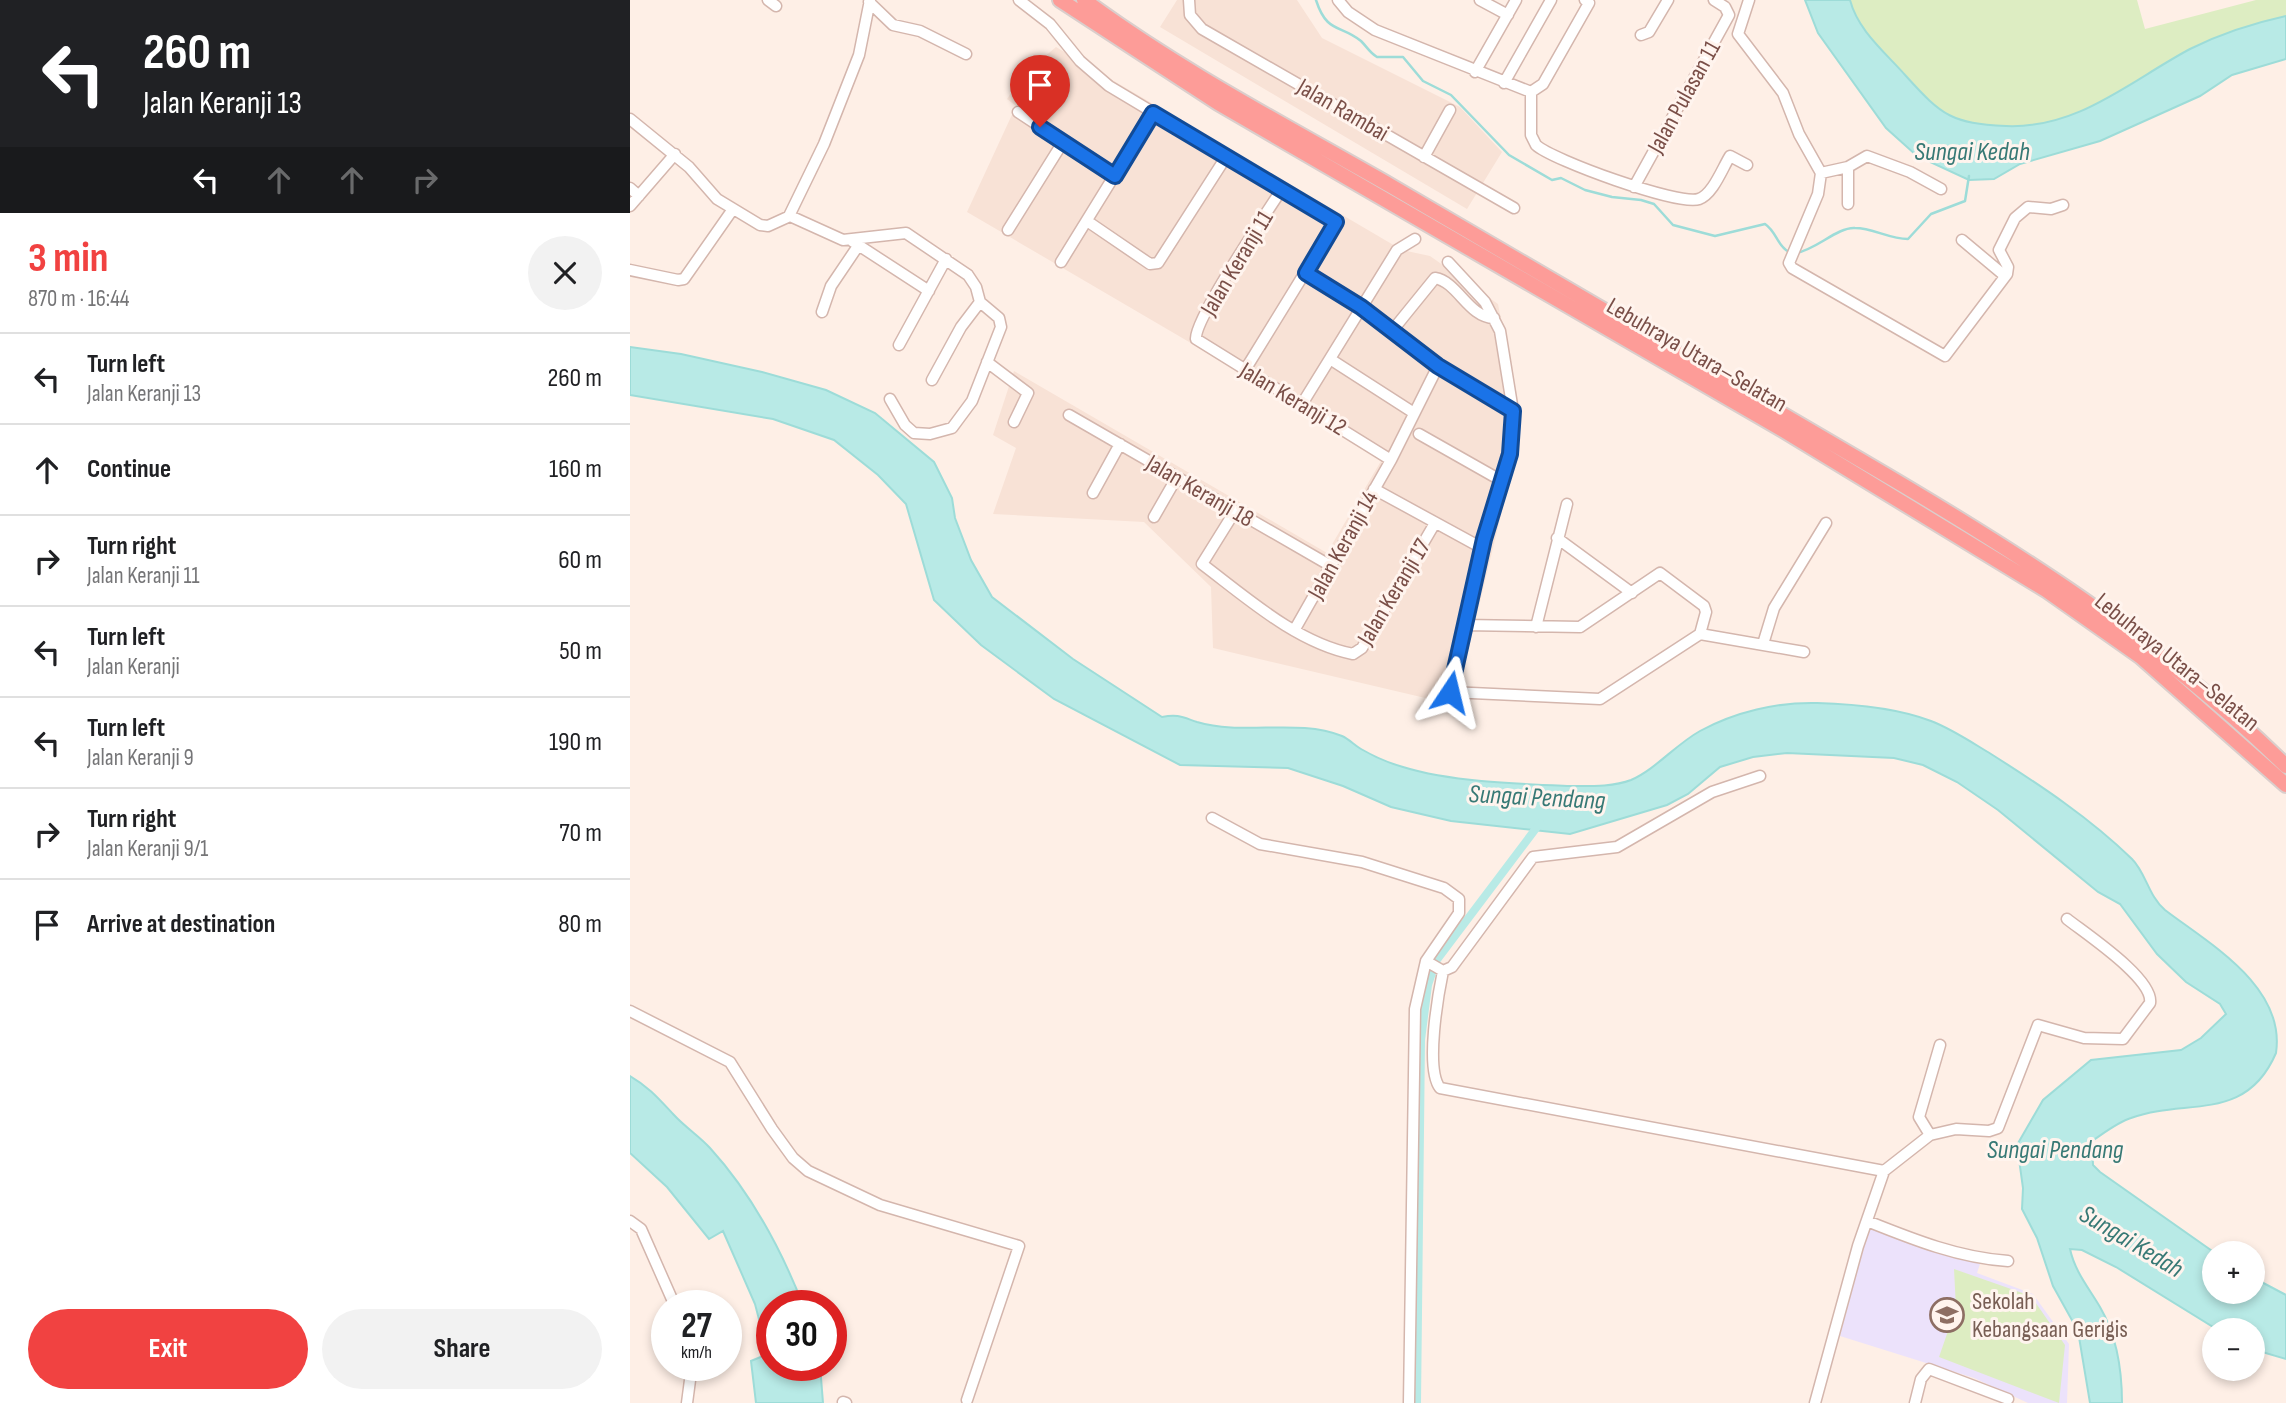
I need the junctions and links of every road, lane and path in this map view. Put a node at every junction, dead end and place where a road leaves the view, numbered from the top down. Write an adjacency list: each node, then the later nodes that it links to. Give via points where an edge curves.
1 (1019, 0): 22 (street, via 1050,24 1094,74)
2 (1060, 0): 97 (highway, Lebuhraya Utara–Selatan, via 1218,103 1783,430 2046,590 2140,657)
3 (1084, 0): 95 (highway, Lebuhraya Utara–Selatan, via 1240,99 2011,551 2124,626)
4 (1189, 0): 27 (street, Jalan Rambai, via 1190,15 1202,29)
5 (1338, 0): 17 (street, via 1376,30)
6 (1480, 0): 14 (street)
7 (1516, 0): 14 (street)
8 (1551, 0): 18 (street)
9 (1585, 0): 19 (street, via 1589,3 1543,84)
10 (1668, 0): 15 (street, via 1649,32)
11 (1714, 0): 32 (street, Jalan Pulasan 11, via 1729,15)
12 (1749, 0): 30 (street, via 1738,34 1783,93)
13 (869, 1): 16 (street, via 893,25 920,31); 42 (street, via 859,55)
14 (1508, 15): 17 (street)
15 (1641, 35)
16 (966, 54)
17 (1475, 72): 18 (street)
18 (1504, 83): 19 (street)
19 (1531, 92): 32 (street, via 1531,135 1536,145)
20 (1450, 110): 27 (street)
21 (1018, 112): 24 (street)
22 (1153, 113): 26 (street); 31 (street)
23 (630, 120): 25 (street)
24 (1063, 142): 31 (street); 44 (street)
25 (675, 154): 36 (street); 41 (street, via 717,199)
26 (1226, 157): 34 (street); 43 (street, via 1160,261 1150,264)
27 (1424, 157): 40 (street, Jalan Rambai)
28 (1747, 165): 32 (street, via 1730,156 1700,199)
29 (1848, 167): 30 (street); 35 (street, via 1859,158 1871,157); 37 (street)
30 (1821, 173): 53 (street, via 1818,194 1792,253 1792,268 1942,356 1950,352)
31 (1115, 176): 43 (street)
32 (1634, 187)
33 (630, 188): 36 (street)
34 (1282, 189): 52 (street, via 1334,221); 60 (street, Jalan Keranji 11, via 1201,322)
35 (1941, 189)
36 (639, 196): 39 (street)
37 (1848, 204)
38 (2063, 205): 53 (street, via 2028,207 2020,212 2000,245 2008,269)
39 (630, 206)
40 (1514, 208)
41 (733, 209): 42 (street, via 765,226); 51 (street, via 684,279)
42 (789, 216): 47 (street)
43 (1087, 221): 49 (street)
44 (1008, 230)
45 (1415, 239): 56 (street, via 1397,250)
46 (1962, 240): 53 (street)
47 (855, 244): 48 (street, via 906,233); 54 (street); 57 (street, via 831,285)
48 (946, 260): 54 (street); 55 (street, via 973,282)
49 (1061, 262)
50 (1447, 262): 58 (street, via 1481,297)
51 (630, 270)
52 (1306, 273): 56 (street); 65 (street)
53 (2005, 276)
54 (929, 291): 61 (street)
55 (980, 302): 63 (street, via 1001,324); 66 (street)
56 (1361, 307): 59 (street); 62 (street)
57 (822, 312)
58 (1494, 318): 59 (street, via 1480,314 1435,278); 69 (street)
59 (1392, 331): 64 (street)
60 (1196, 339): 65 (street, Jalan Keranji 12)
61 (899, 345)
62 (1330, 359): 68 (street); 70 (street)
63 (987, 362): 67 (street, via 968,409 944,431 914,433); 72 (street, via 1028,393)
64 (1438, 366): 69 (street); 70 (street, Jalan Keranji 14)
65 (1245, 370): 68 (street, Jalan Keranji 12)
66 (932, 380)
67 (890, 399)
68 (1302, 404): 75 (street, Jalan Keranji 12)
69 (1513, 411): 77 (street, via 1510,454)
70 (1414, 413): 75 (street, Jalan Keranji 14)
71 (1069, 415): 74 (street, Jalan Keranji 18)
72 (1014, 422)
73 (1419, 434): 77 (street)
74 (1120, 444): 76 (street, Jalan Keranji 18); 79 (street)
75 (1391, 460): 78 (street, Jalan Keranji 14)
76 (1177, 477): 81 (street, Jalan Keranji 18); 82 (street)
77 (1502, 481): 86 (street)
78 (1374, 489): 83 (street); 87 (street, Jalan Keranji 14)
79 (1093, 493)
80 (1567, 504): 85 (street)
81 (1235, 511): 87 (street, Jalan Keranji 18); 91 (street, via 1202,564)
82 (1154, 517)
83 (1435, 523): 86 (street); 91 (street, Jalan Keranji 17, via 1357,653 1325,646)
84 (1826, 523): 93 (street, via 1774,608)
85 (1557, 538): 88 (street); 90 (street)
86 (1482, 548): 89 (street)
87 (1331, 566): 91 (street, Jalan Keranji 14)
88 (1632, 593): 90 (street, via 1580,627); 92 (street, via 1660,573 1704,606)
89 (1464, 625): 90 (street); 92 (street, via 1450,686 1455,694 1600,699)
90 (1536, 627)
91 (1295, 629)
92 (1700, 634): 93 (street)
93 (1763, 644): 94 (street)
94 (1804, 652)
95 (2286, 766)
96 (1760, 776): 100 (street, via 1712,792 1617,847 1533,857 1455,962)
97 (2286, 785)
98 (1212, 818): 100 (street, via 1260,844 1362,863 1456,895 1461,903 1459,913)
99 (2067, 919): 103 (street, via 2141,979 2150,1003 2123,1039 2084,1038 2038,1025 1998,1128)
100 (1435, 966): 104 (street, via 1435,1077 1440,1088); 113 (street, via 1415,1009)
101 (630, 1011): 111 (street, via 730,1062 793,1158 808,1171 880,1205 1019,1246)
102 (1940, 1045): 103 (street, via 1919,1117)
103 (1930, 1135): 104 (street)
104 (1884, 1171): 106 (street)
105 (630, 1221): 108 (street, via 641,1230)
106 (1867, 1221): 107 (street, via 1975,1258); 114 (street)
107 (2008, 1261)
108 (668, 1290)
109 (690, 1381): 112 (street)
110 (2008, 1399): 115 (street, via 1929,1369 1921,1379)
111 (968, 1402)
112 (687, 1403)
113 (1409, 1403)
114 (1815, 1403)
115 (1915, 1403)

